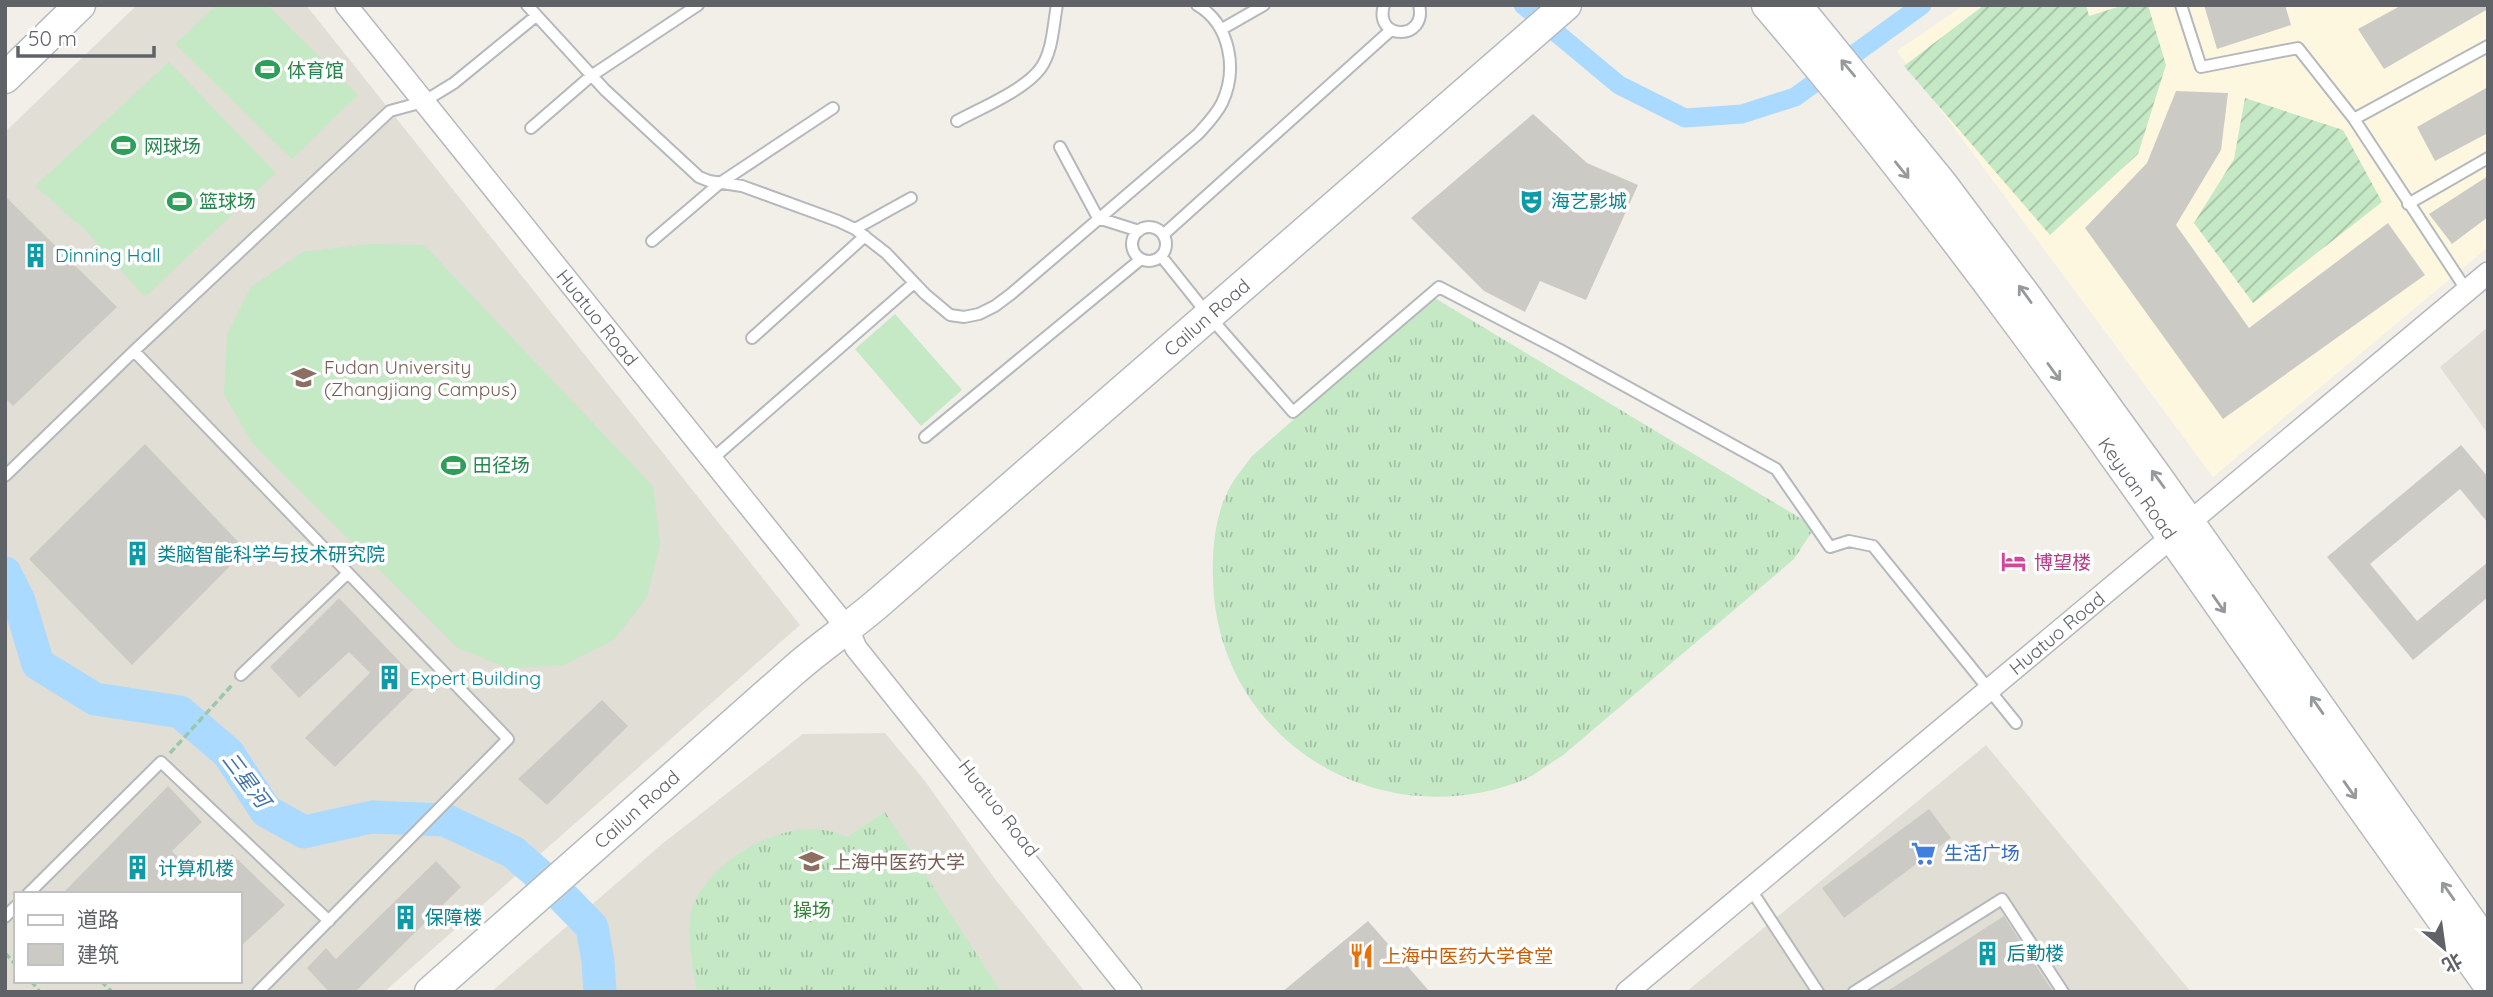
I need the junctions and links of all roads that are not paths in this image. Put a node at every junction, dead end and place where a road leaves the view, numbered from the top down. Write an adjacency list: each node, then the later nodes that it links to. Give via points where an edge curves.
1 (51, 5): 20 (street)
2 (80, 5): 22 (street)
3 (346, 5): 23 (street, Huatuo Road)
4 (527, 5): 15 (lane)
5 (698, 5): 21 (lane)
6 (1057, 5): 26 (lane, via 1041,68 1023,84)
7 (1197, 5): 16 (lane)
8 (1264, 5): 16 (lane)
9 (1384, 5): 17 (lane, via 1383,20)
10 (1419, 5): 17 (lane, via 1420,17 1414,27 1403,33)
11 (1767, 5): 18 (street, Keyuan Road)
12 (1796, 5): 18 (street, Keyuan Road)
13 (2181, 5): 25 (lane, via 2202,67 2298,48)
14 (1565, 6): 44 (street, Cailun Road)
15 (536, 16): 21 (lane); 23 (lane, via 454,83)
16 (1222, 29): 33 (lane, via 1228,51 1223,102 1198,134)
17 (1391, 30): 36 (lane)
18 (1810, 39): 50 (street, Keyuan Road, via 1868,110 1989,283)
19 (2488, 46): 25 (lane)
20 (5, 51)
21 (591, 76): 27 (lane); 30 (lane, via 690,170)
22 (5, 78)
23 (423, 102): 46 (lane, via 390,111); 48 (street, Huatuo Road)
24 (833, 108): 30 (lane)
25 (2354, 119): 32 (lane)
26 (957, 121)
27 (531, 128)
28 (1060, 147): 33 (lane)
29 (2488, 158): 32 (lane)
30 (720, 183): 34 (lane, via 741,186); 38 (lane)
31 (911, 198): 34 (lane)
32 (2408, 204): 43 (lane)
33 (1098, 218): 35 (lane); 42 (lane, via 1012,294 979,314 950,314)
34 (855, 229): 37 (lane)
35 (1139, 231): 36 (lane, via 1155,228); 40 (lane, via 1132,245)
36 (1163, 235): 39 (lane, via 1166,245)
37 (865, 236): 42 (lane); 45 (lane)
38 (652, 241)
39 (1161, 256): 40 (lane, via 1152,261); 44 (lane)
40 (1141, 259): 47 (lane)
41 (2488, 274): 43 (street, Huatuo Road)
42 (914, 283): 48 (lane)
43 (2477, 289): 50 (street, Huatuo Road)
44 (1209, 316): 52 (street, Cailun Road); 54 (lane, via 1293,412 1439,287 1776,469 1830,547 1849,541 1873,546)
45 (752, 338)
46 (134, 351): 49 (lane); 51 (lane)
47 (925, 436)
48 (711, 460): 52 (street, Huatuo Road)
49 (5, 476)
50 (2185, 536): 54 (street, Huatuo Road); 60 (street, Keyuan Road, one-way to 50); 61 (street, Keyuan Road, one-way to 61)
51 (348, 573): 53 (lane); 59 (lane, via 508,739)
52 (848, 629): 58 (street, Cailun Road, via 793,671); 66 (street, Huatuo Road, via 856,648); 67 (street, Huatuo Road, via 893,673)
53 (242, 675)
54 (1994, 695): 55 (lane); 57 (street, Huatuo Road); 68 (street, Huatuo Road)
55 (2015, 723)
56 (30, 892): 59 (lane, via 161,762)
57 (1757, 899): 62 (lane); 69 (street, Huatuo Road)
58 (528, 911): 64 (street, Cailun Road); 65 (street, Cailun Road)
59 (329, 921): 63 (lane)
60 (2488, 946)
61 (2488, 985)
62 (1812, 990)
63 (258, 992)
64 (430, 992)
65 (445, 992)
66 (1130, 992)
67 (1144, 992)
68 (1627, 992)
69 (1646, 992)
70 (1854, 992): 71 (lane, via 2002,899)
71 (2063, 992)

